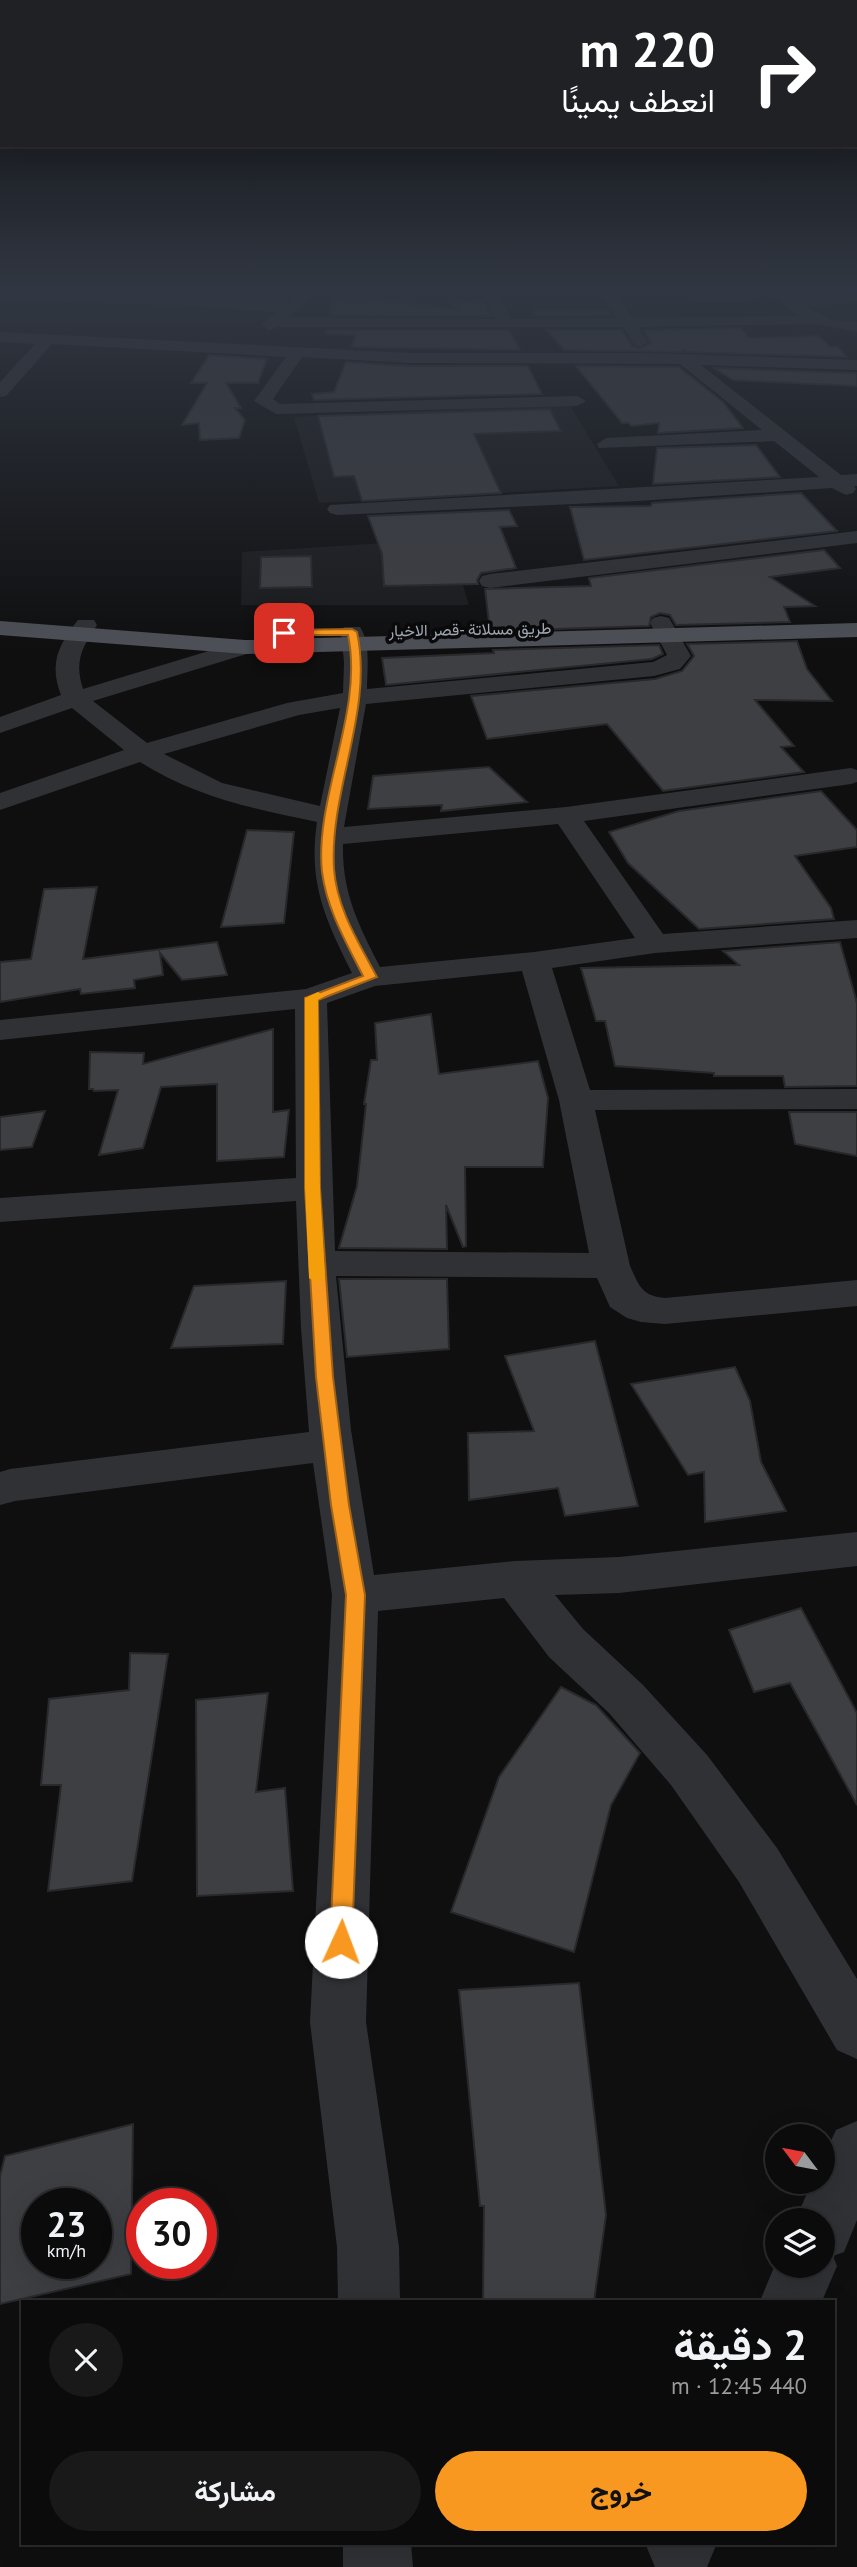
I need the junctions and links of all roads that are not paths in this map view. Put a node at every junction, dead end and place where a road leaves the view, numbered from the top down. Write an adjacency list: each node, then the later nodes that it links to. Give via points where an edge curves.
1 (274, 408): 2 (street)
2 (462, 408)
3 (747, 408): 5 (street)
4 (761, 408): 6 (street, via 797,433)
5 (778, 435): 6 (street); 7 (street, via 602,439)
6 (852, 485): 7 (street)
7 (638, 495): 8 (street)
8 (337, 509)
9 (857, 537): 10 (street)
10 (490, 581)
11 (0, 617): 16 (main road)
12 (857, 617): 14 (main road)
13 (0, 628): 16 (main road)
14 (664, 630): 15 (main road); 17 (main road); 19 (street, via 679,656 672,664 654,669)
15 (857, 630)
16 (82, 631): 17 (main road); 18 (main road); 20 (street, via 67,656 65,676)
17 (354, 638): 18 (main road); 19 (street)
18 (245, 647): 20 (street)
19 (354, 698): 22 (street, via 296,708); 26 (street)
20 (75, 699): 21 (street); 22 (street)
21 (0, 725)
22 (144, 752): 24 (street); 26 (street, via 195,782)
23 (855, 772): 25 (street)
24 (0, 802)
25 (566, 815): 26 (street); 28 (street)
26 (330, 827): 30 (street, via 328,872 337,913)
27 (857, 929): 28 (street)
28 (655, 944): 29 (street)
29 (534, 961): 30 (street); 34 (street)
30 (370, 977): 31 (street)
31 (312, 998): 32 (street); 35 (street)
32 (0, 1030)
33 (857, 1099): 34 (street)
34 (576, 1100): 38 (street)
35 (313, 1188): 36 (street); 37 (street)
36 (0, 1210)
37 (316, 1264): 38 (street); 40 (street)
38 (611, 1266): 39 (street, via 624,1298 641,1309 665,1311)
39 (857, 1293)
40 (333, 1445): 41 (street); 44 (street)
41 (0, 1489)
42 (857, 1549): 43 (street, via 620,1575)
43 (514, 1579): 44 (street); 45 (street, via 566,1643 626,1699 689,1770 758,1865)
44 (355, 1595): 49 (street, via 338,2022 368,2247)
45 (857, 2031)
46 (857, 2151): 47 (street)
47 (832, 2208)
48 (801, 2278): 50 (street)
49 (369, 2300)
50 (791, 2300)
51 (377, 2545): 52 (street)
52 (378, 2567)

